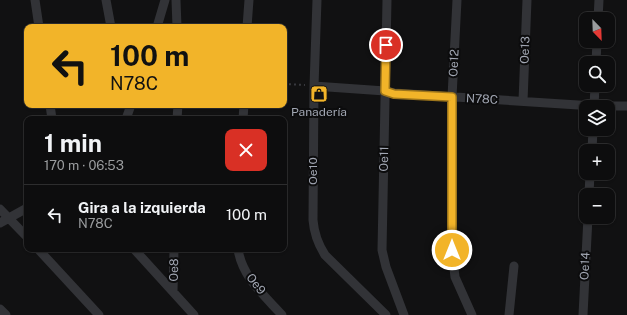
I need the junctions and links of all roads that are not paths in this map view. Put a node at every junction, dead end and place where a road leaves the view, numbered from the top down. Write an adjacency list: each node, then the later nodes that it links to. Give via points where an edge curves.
1 (35, 0): 12 (street)
2 (106, 0): 13 (street)
3 (165, 0): 14 (street)
4 (176, 0): 15 (street)
5 (248, 0): 16 (street)
6 (317, 0): 17 (street, Oe10)
7 (387, 0): 18 (street, Oe11)
8 (457, 0): 19 (street, Oe12)
9 (527, 0): 20 (street, Oe13)
10 (599, 0): 11 (street)
11 (598, 12)
12 (39, 24)
13 (110, 24)
14 (158, 24)
15 (177, 24)
16 (247, 24)
17 (314, 86): 18 (street, N78C); 41 (street, Oe10, via 313,220 318,244 325,255)
18 (385, 91): 19 (street, N78C, via 394,94); 42 (street, Oe11, via 382,250)
19 (452, 97): 20 (street, N78C); 43 (street, Oe12, via 453,263 455,277)
20 (523, 101): 21 (street, N78C)
21 (579, 105)
22 (615, 106): 23 (street, N78C)
23 (627, 106)
24 (0, 208): 26 (street)
25 (24, 210): 26 (street)
26 (9, 218): 27 (street); 29 (street)
27 (0, 223)
28 (588, 224): 45 (street, Oe14)
29 (24, 234)
30 (41, 252): 38 (street)
31 (137, 252): 35 (street)
32 (174, 252): 35 (street, Oe8)
33 (239, 252): 40 (street, Oe9, via 252,282)
34 (514, 266): 44 (street)
35 (173, 292): 39 (street)
36 (0, 309): 37 (street)
37 (6, 315)
38 (99, 315)
39 (194, 315)
40 (282, 315)
41 (386, 315)
42 (404, 315)
43 (472, 315)
44 (509, 315)
45 (583, 315)

